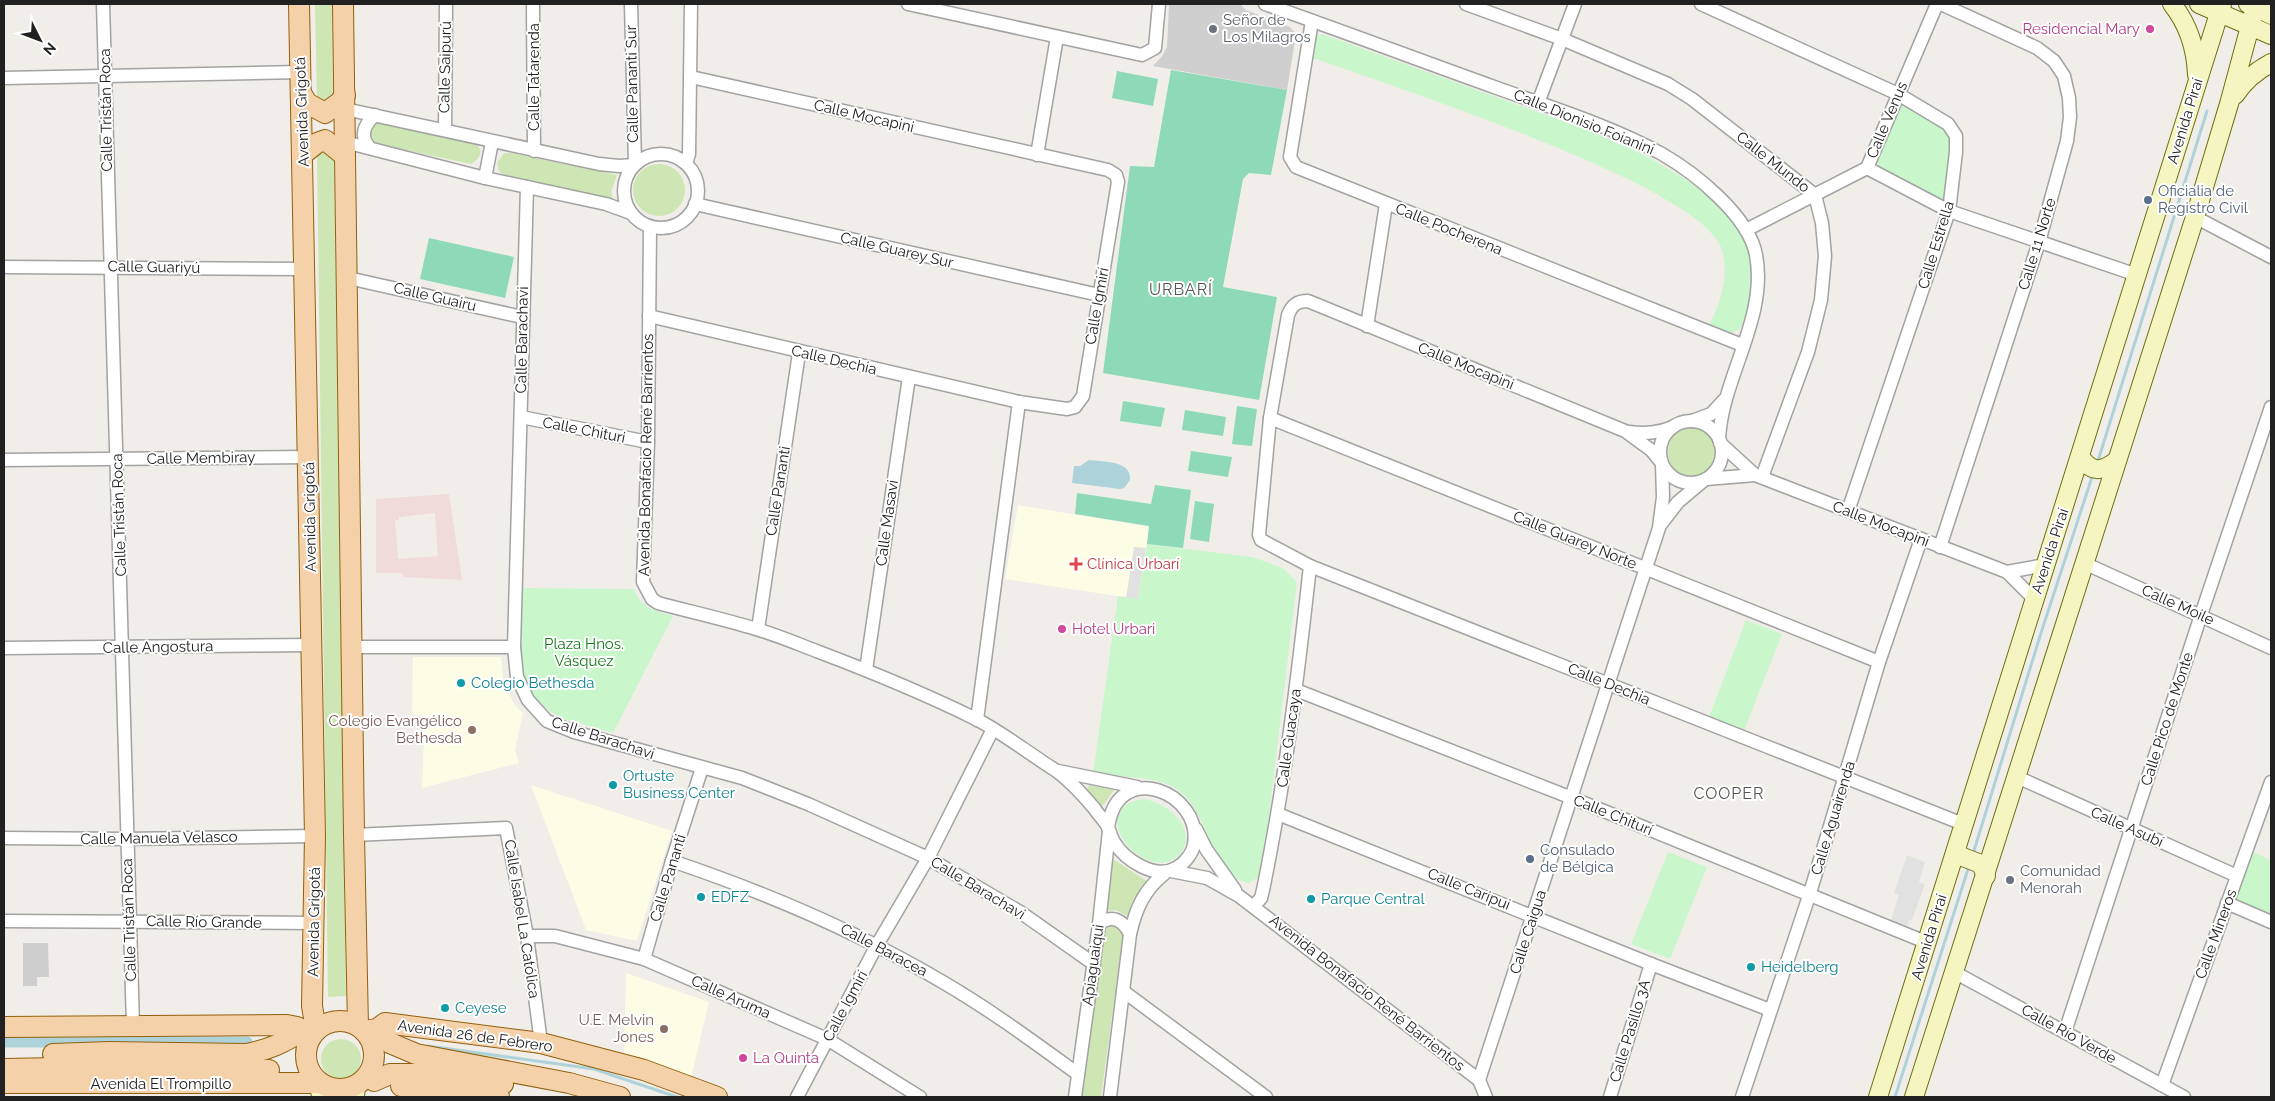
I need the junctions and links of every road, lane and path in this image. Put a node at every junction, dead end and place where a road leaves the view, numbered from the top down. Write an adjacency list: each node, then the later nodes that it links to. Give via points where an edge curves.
1 (103, 4): 27 (street, Calle Tristán Roca)
2 (299, 4): 26 (main road, Avenida Grigotá)
3 (343, 4): 33 (main road)
4 (446, 4): 39 (street, Calle Saipurú)
5 (533, 4): 44 (street, Calle Tatarenda)
6 (631, 4): 47 (street, Calle Pananti Sur)
7 (691, 4): 28 (street)
8 (908, 4): 23 (street)
9 (1159, 4): 23 (street, via 1156,44 1147,54)
10 (1265, 4): 20 (street, Calle Dionisio Foianini)
11 (1466, 4): 24 (street, Calle Mundo)
12 (1575, 4): 24 (street)
13 (1701, 4): 32 (street, Calle Estrella)
14 (1939, 4): 32 (street, Calle Venus); 59 (street, Calle 11 Norte, via 2037,48 2054,60 2064,76 2070,117 2067,141)
15 (2172, 4): 30 (main road, via 2193,46)
16 (2199, 4): 18 (main road)
17 (2253, 5): 19 (main road); 21 (main road, Avenida Piraí)
18 (2220, 8): 21 (main road); 30 (main road, Avenida Piraí)
19 (2271, 15)
20 (1312, 21): 34 (street, Calle Dionisio Foianini); 53 (street, Calle Pocherena, via 1290,157 1292,163)
21 (2250, 26): 22 (main road); 35 (main road, Avenida Piraí)
22 (2271, 35)
23 (1057, 37): 45 (street)
24 (1562, 39): 34 (street); 51 (street, Calle Mundo, via 1668,84)
25 (2271, 63): 35 (main road, via 2241,85)
26 (300, 72): 27 (street); 31 (main road, Avenida Grigotá)
27 (106, 77): 29 (street); 61 (street, Calle Tristán Roca)
28 (690, 77): 45 (street, Calle Mocapini); 46 (street, via 689,154)
29 (4, 78)
30 (2197, 83): 64 (main road, Avenida Piraí)
31 (301, 93): 36 (main road); 42 (main road, Avenida Grigotá)
32 (1898, 94): 48 (street, Calle Venus); 54 (street, Calle Estrella, via 1948,124 1956,136)
33 (345, 102): 36 (main road, via 325,113); 37 (street); 38 (main road); 43 (main road)
34 (1538, 102): 58 (street, Calle Dionisio Foianini, via 1631,138 1663,155 1709,188)
35 (2229, 104): 56 (main road, Avenida Piraí)
36 (316, 109): 38 (main road)
37 (375, 115): 39 (street); 41 (street, via 363,130)
38 (331, 126): 42 (main road); 43 (main road)
39 (445, 130): 40 (street)
40 (492, 142): 44 (street); 49 (street)
41 (370, 148): 43 (street); 49 (street)
42 (310, 149): 43 (main road, via 325,140); 63 (main road, Avenida Grigotá)
43 (345, 149): 65 (main road)
44 (534, 151): 47 (street, via 599,164)
45 (1037, 155): 66 (street, Calle Igmirí, via 1108,170 1116,175 1118,182)
46 (686, 163): 47 (street, via 676,157 653,154); 52 (street, via 697,182)
47 (634, 164): 55 (street, via 623,190)
48 (1866, 168): 51 (street, Calle Venus); 54 (street)
49 (485, 178): 50 (street)
50 (527, 187): 55 (street, via 606,204); 67 (street, Calle Barachavi)
51 (1815, 195): 58 (street, Calle Venus); 89 (street, Calle Mundo, via 1825,256 1821,300 1808,352)
52 (695, 204): 57 (street, via 690,214 677,224); 66 (street, Calle Guarey Sur)
53 (1386, 204): 69 (street); 70 (street, Calle Pocherena)
54 (1949, 210): 59 (street); 92 (street, Calle Estrella)
55 (631, 213): 57 (street)
56 (2195, 217): 60 (street); 87 (main road, Avenida Piraí)
57 (650, 227): 68 (street, Avenida Bonafacio René Barrientos)
58 (1746, 230): 70 (street, Calle Dionisio Foianini, via 1756,254 1758,283)
59 (2039, 242): 64 (street); 95 (street, Calle 11 Norte)
60 (2271, 257)
61 (110, 266): 62 (street, Calle Guariyú); 63 (street, Calle Guariyú); 84 (street, Calle Tristán Roca)
62 (4, 267)
63 (305, 269): 83 (main road, Avenida Grigotá)
64 (2138, 275): 88 (main road, Avenida Piraí)
65 (348, 278): 67 (street, Calle Guairu); 105 (main road)
66 (1099, 295): 74 (street, Calle Igmirí, via 1080,401 1068,409)
67 (522, 316): 76 (street, Calle Barachavi)
68 (649, 316): 71 (street, Calle Dechia); 82 (street, Avenida Bonafacio René Barrientos)
69 (1367, 326): 77 (street, Calle Mocapini, via 1308,301 1296,303 1288,315); 80 (street, Calle Mocapini)
70 (1742, 345): 73 (street, Calle Dionisio Foianini)
71 (799, 353): 72 (street, Calle Dechia); 103 (street, Calle Pananti)
72 (908, 377): 74 (street, Calle Dechia); 111 (street, Calle Masavi)
73 (1726, 396): 78 (street, Calle Dionisio Foianini, via 1711,414); 81 (street, Calle Dionisio Foianini, via 1719,424)
74 (1019, 402): 114 (street)
75 (2271, 407): 102 (street, Calle Pico de Monte)
76 (521, 417): 82 (street, Calle Chituri); 106 (street, Calle Barachavi)
77 (1270, 418): 98 (street, Calle Dechia, via 1260,537); 99 (street, Calle Guarey Norte)
78 (1689, 422): 79 (street); 81 (street, via 1707,426)
79 (1674, 427): 80 (street, Calle Mocapini, via 1658,433); 86 (street, via 1662,442)
80 (1624, 431): 86 (street, Calle Mocapini, via 1651,450)
81 (1719, 441): 89 (street, Calle Mocapini); 90 (street, via 1722,454 1719,464 1714,473)
82 (648, 442): 103 (street, Avenida Bonafacio René Barrientos, via 643,582 646,592 658,602)
83 (308, 457): 84 (street, Calle Membiray); 104 (main road, Avenida Grigotá)
84 (117, 459): 85 (street, Calle Membiray); 108 (street, Calle Tristán Roca)
85 (4, 460)
86 (1662, 463): 90 (street, via 1675,479 1694,483); 93 (street, Calle Caigua, via 1663,497)
87 (2113, 463): 88 (main road, via 2098,470); 91 (main road, Avenida Piraí)
88 (2080, 470): 91 (main road, via 2093,475); 97 (main road, Avenida Piraí)
89 (1758, 476): 90 (street, Calle Mocapini); 92 (street, Calle Mocapini)
90 (1704, 480): 93 (street, Calle Caigua, via 1678,502)
91 (2105, 486): 96 (main road, Avenida Piraí)
92 (1848, 511): 94 (street, Calle Mocapini)
93 (1659, 528): 99 (street, Calle Caigua)
94 (1921, 539): 95 (street, Calle Mocapini); 110 (street, Calle Aguairenda)
95 (1940, 547): 100 (street, Calle Mocapini)
96 (2084, 563): 102 (street, Calle Moile); 118 (main road, Avenida Piraí)
97 (2046, 565): 100 (street); 101 (main road, Avenida Piraí)
98 (1310, 566): 112 (street, Calle Dechia); 113 (street, Calle Guacaya)
99 (1646, 569): 110 (street, Calle Guarey Norte); 112 (street, Calle Caigua)
100 (2007, 572): 101 (street, Calle Mocapini)
101 (2034, 599): 125 (main road, Avenida Piraí)
102 (2200, 615): 109 (street, Calle Moile); 126 (street, Calle Pico de Monte)
103 (758, 629): 111 (street, Avenida Bonafacio René Barrientos)
104 (312, 645): 108 (street, Calle Angostura); 129 (main road, Avenida Grigotá)
105 (352, 647): 106 (street); 128 (main road)
106 (514, 647): 116 (street, Calle Barachavi, via 517,677 528,700 547,721 574,732)
107 (4, 648): 108 (street, Calle Angostura)
108 (123, 648): 131 (street, Calle Tristán Roca)
109 (2271, 648)
110 (1880, 662): 119 (street, Calle Aguairenda)
111 (866, 670): 114 (street, Avenida Bonafacio René Barrientos)
112 (1607, 684): 119 (street, Calle Dechia); 122 (street, Calle Caigua)
113 (1296, 690): 122 (street, Calle Chiturí); 123 (street, Calle Guacaya)
114 (977, 720): 115 (street, Avenida Bonafacio René Barrientos)
115 (993, 729): 117 (street, Avenida Bonafacio René Barrientos); 132 (street, Calle Igmirí)
116 (702, 768): 132 (street, Calle Barachavi, via 742,778 808,804); 133 (street, Calle Pananti)
117 (1056, 770): 121 (street, Avenida Bonafacio René Barrientos); 127 (street, Avenida Bonafacio René Barrientos, via 1093,807)
118 (2017, 777): 126 (street, Calle Asubí); 134 (main road, Avenida Piraí)
119 (1845, 779): 125 (street, Calle Dechia); 137 (street, Calle Aguairenda)
120 (2271, 782): 136 (street, Calle Mineros)
121 (1137, 787): 124 (street, via 1167,794 1181,804); 127 (street, via 1123,795 1114,806)
122 (1572, 798): 137 (street, Calle Chiturí); 141 (street, Calle Caigua)
123 (1278, 814): 140 (street, Calle Guacaya, via 1261,898); 141 (street, Calle Caripui)
124 (1193, 823): 135 (street, via 1194,845 1188,857); 138 (street, Avenida Bonafacio René Barrientos, via 1206,849)
125 (1964, 824): 134 (main road, Avenida Piraí)
126 (2132, 829): 136 (street, Calle Asubí); 161 (street, Calle Pico de Monte)
127 (1109, 830): 135 (street, via 1113,841 1129,857 1147,868); 146 (street, Apiaguaiqui)
128 (354, 835): 148 (street, Calle Isabel La Católica, via 506,828); 159 (main road)
129 (315, 836): 131 (street, Calle Manuela Velasco); 145 (main road, Avenida Grigotá)
130 (4, 838): 131 (street, Calle Manuela Velasco)
131 (126, 839): 143 (street, Calle Tristán Roca)
132 (928, 858): 150 (street, Calle Igmirí); 152 (street, Calle Barachavi, via 1020,912)
133 (672, 861): 150 (street, Calle Baracea, via 742,885); 151 (street, Calle Pananti)
134 (1970, 862): 149 (main road, Avenida Piraí); 154 (main road, Avenida Piraí)
135 (1168, 872): 138 (street, Avenida Bonafacio René Barrientos, via 1207,878); 147 (street, via 1152,883 1143,896)
136 (2237, 876): 139 (street, Calle Mineros)
137 (1810, 893): 149 (street, Calle Chiturí); 156 (street, Calle Aguairenda)
138 (1240, 896): 140 (street, Avenida Bonafacio René Barrientos)
139 (2227, 903): 144 (street); 173 (street, Calle Mineros)
140 (1254, 906): 168 (street, Avenida Bonafacio René Barrientos)
141 (1533, 915): 153 (street, Calle Caripui); 168 (street, Calle Caigua)
142 (4, 921): 143 (street, Calle Río Grande)
143 (128, 922): 145 (street, Calle Río Grande); 157 (street, Calle Tristán Roca)
144 (2271, 922)
145 (315, 924): 160 (main road, Avenida Grigotá)
146 (1099, 924): 147 (street, via 1110,918 1117,919); 152 (street, Apiaguaiqui)
147 (1130, 934): 155 (street)
148 (527, 936): 151 (street, Calle Aruma, via 555,936); 163 (street, Calle Isabel La Católica)
149 (1928, 943): 188 (main road, Avenida Piraí)
150 (877, 945): 162 (street, Calle Igmirí); 166 (street, Calle Baracea, via 946,984)
151 (644, 959): 162 (street, Calle Aruma)
152 (1094, 964): 166 (street, Apiaguaiqui)
153 (1651, 964): 156 (street, Calle Caripui); 186 (street, Calle Pasillo 3A)
154 (1954, 972): 161 (street, Calle Río Verde); 175 (main road, Avenida Piraí)
155 (1122, 991): 183 (street); 184 (street)
156 (1770, 1010): 187 (street, Calle Aguairenda)
157 (133, 1026): 158 (main road); 160 (main road, via 287,1025)
158 (4, 1027)
159 (366, 1029): 160 (main road, via 337,1021); 163 (main road, Avenida 26 de Febrero, via 385,1024); 172 (main road, via 374,1052 372,1066); 178 (main road, Avenida 26 de Febrero, via 390,1044 416,1054 568,1083)
160 (310, 1032): 164 (main road, Avenida El Trompillo, via 265,1051 246,1054 109,1052); 171 (main road, via 305,1054)
161 (2066, 1032): 173 (street, Calle Río Verde)
162 (827, 1039): 180 (street, Calle Igmirí); 181 (street, Calle Aruma)
163 (541, 1043): 179 (main road, Avenida 26 de Febrero, via 644,1070)
164 (4, 1056)
165 (4, 1069): 171 (main road, Avenida El Trompillo, via 109,1067)
166 (1078, 1074): 182 (street, Apiaguaiqui)
167 (4, 1076): 170 (main road)
168 (1479, 1080): 185 (street, Avenida Bonafacio René Barrientos)
169 (4, 1083): 170 (main road, Avenida El Trompillo)
170 (25, 1083): 174 (main road, Avenida El Trompillo)
171 (317, 1084): 172 (main road, via 337,1090); 174 (main road, Avenida El Trompillo)
172 (363, 1085): 176 (main road, via 418,1087); 177 (main road, via 390,1074 445,1075)
173 (2162, 1085): 189 (street, Calle Río Verde)
174 (138, 1090)
175 (1916, 1096)
176 (500, 1097)
177 (574, 1097)
178 (620, 1097)
179 (717, 1097)
180 (797, 1097)
181 (920, 1097)
182 (1075, 1097)
183 (1110, 1097)
184 (1266, 1097)
185 (1486, 1097)
186 (1610, 1097)
187 (1742, 1097)
188 (1878, 1097)
189 (2184, 1097)

